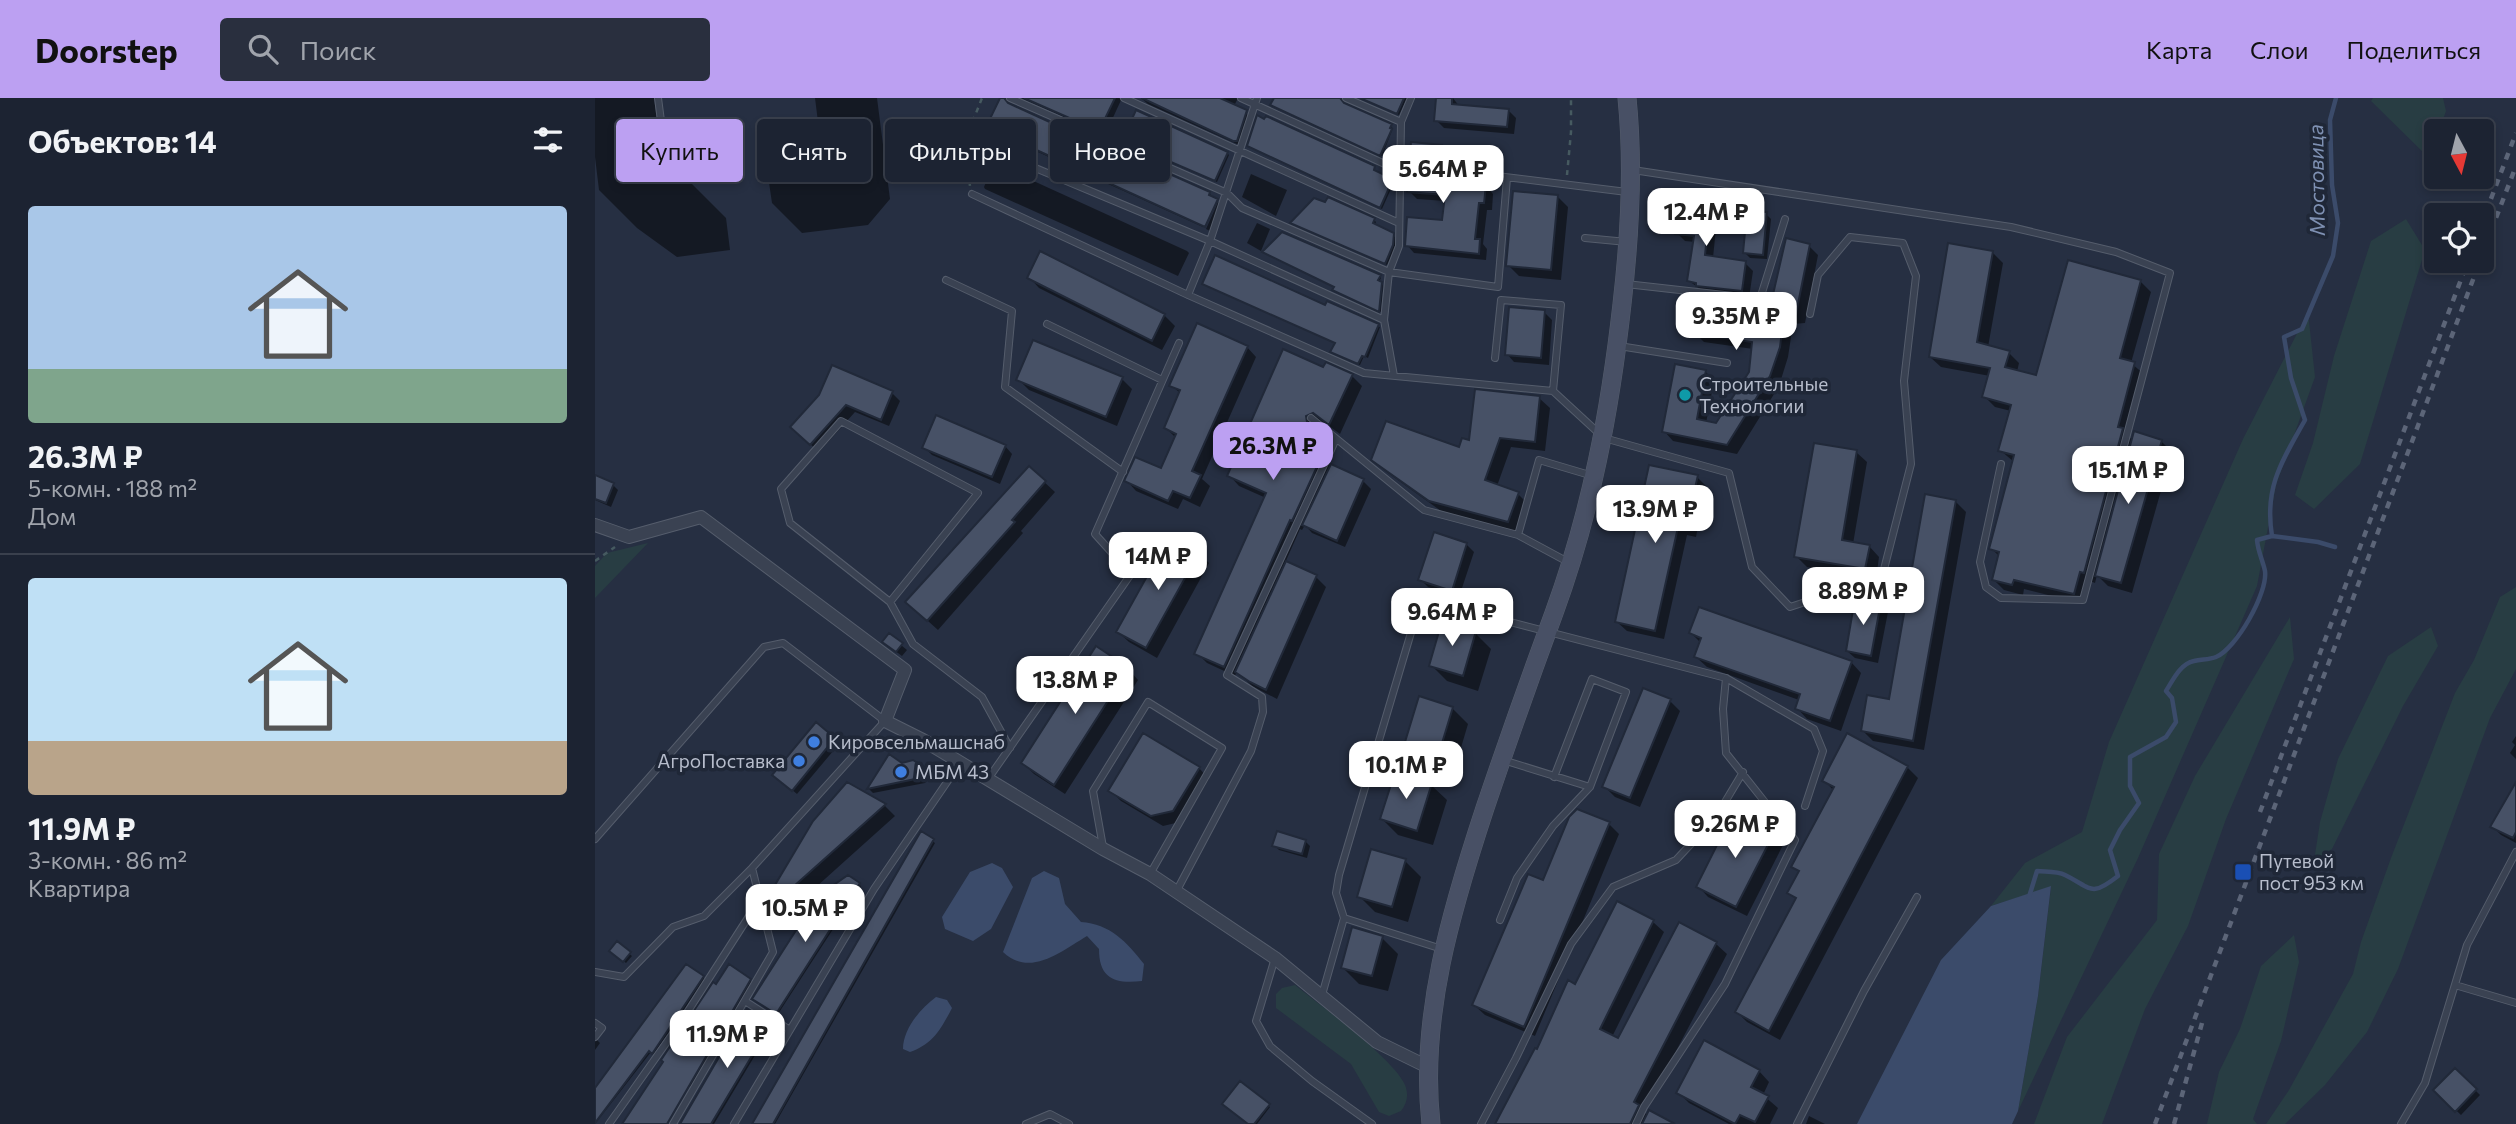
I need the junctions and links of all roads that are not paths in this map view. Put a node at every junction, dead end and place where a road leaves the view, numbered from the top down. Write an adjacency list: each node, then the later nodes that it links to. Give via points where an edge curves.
1 (658, 98): 9 (lane)
2 (1010, 98): 19 (lane)
3 (1124, 98): 11 (lane)
4 (1241, 98): 8 (lane)
5 (1346, 98): 10 (lane)
6 (1411, 98): 10 (lane)
7 (1627, 98): 13 (main road)
8 (1256, 101): 11 (lane); 15 (lane)
9 (661, 119)
10 (1401, 122): 15 (lane)
11 (1241, 152): 19 (lane); 21 (lane)
12 (1036, 168): 23 (lane)
13 (1631, 169): 17 (main road); 42 (lane, via 2011,227 2116,252 2170,273 2083,600 2001,598 1986,587 1980,562)
14 (1448, 170): 16 (lane)
15 (1400, 171): 21 (lane)
16 (1507, 178): 17 (lane); 25 (lane, via 1498,287)
17 (1631, 193): 24 (main road)
18 (972, 194): 28 (lane)
19 (1227, 194): 23 (lane); 25 (lane, via 1243,208)
20 (1785, 219): 27 (lane, via 1760,299)
21 (1399, 223): 25 (lane, via 1399,246)
22 (1585, 238): 24 (lane)
23 (1210, 241): 28 (lane); 30 (lane)
24 (1629, 242): 27 (main road)
25 (1389, 272): 30 (lane)
26 (946, 280): 43 (lane, via 1011,312 1005,387)
27 (1624, 284): 33 (main road)
28 (1188, 295): 36 (lane, via 1364,373)
29 (1810, 314): 40 (lane, via 1818,275 1850,237 1903,243 1916,276 1904,381 1911,464 1882,577 1790,607 1752,567 1729,473)
30 (1384, 320): 36 (lane)
31 (1047, 324): 37 (lane)
32 (1179, 343): 37 (lane)
33 (1618, 345): 35 (lane); 40 (main road)
34 (1495, 358): 38 (lane, via 1501,300 1561,305)
35 (1727, 363)
36 (1394, 376): 38 (lane)
37 (1162, 380): 43 (lane)
38 (1553, 391): 40 (lane)
39 (1311, 418): 41 (lane)
40 (1604, 438): 44 (main road)
41 (1336, 439): 46 (lane, via 1424,510); 65 (lane, via 1227,675 1262,697 1263,712 1251,751)
42 (2001, 464)
43 (1123, 472): 52 (lane, via 1095,534 1131,574)
44 (1595, 476): 46 (lane, via 1539,460); 47 (main road)
45 (595, 525): 51 (street, via 629,537 701,517 905,670)
46 (1518, 536): 47 (lane)
47 (1570, 563): 49 (main road)
48 (890, 602): 48 (lane, via 978,493 841,421 781,489 790,523); 52 (lane, via 913,644 982,696)
49 (1547, 630): 50 (lane); 53 (main road); 68 (lane, via 1422,599 1339,875 1336,892)
50 (1726, 678): 55 (lane, via 1726,753); 59 (lane, via 1814,729 1823,751)
51 (884, 721): 54 (street); 60 (lane, via 783,643 764,647); 63 (lane)
52 (1010, 748): 57 (lane)
53 (1501, 759): 56 (lane); 70 (main road)
54 (960, 763): 57 (street); 78 (lane, via 874,889)
55 (1743, 772): 88 (lane, via 1716,817 1676,860 1613,887 1578,934); 89 (lane, via 1795,840 1725,985)
56 (1553, 777): 58 (lane); 58 (lane, via 1593,679 1626,692)
57 (988, 779): 61 (street)
58 (1590, 787): 69 (lane, via 1553,826 1517,878)
59 (1805, 806)
60 (595, 839)
61 (1103, 849): 64 (street); 64 (lane, via 1094,791 1148,702 1222,748)
62 (2516, 852): 73 (lane, via 2467,945)
63 (752, 868): 67 (lane); 72 (lane, via 704,916 673,927 624,977)
64 (1150, 874): 65 (street)
65 (1176, 892): 71 (street)
66 (1917, 897): 90 (lane)
67 (760, 900): 75 (lane, via 773,952); 81 (lane)
68 (1344, 918): 70 (lane); 74 (lane)
69 (1500, 920)
70 (1445, 950): 80 (main road)
71 (1275, 958): 74 (street); 86 (lane, via 1257,1021 1270,1046)
72 (595, 972)
73 (2455, 985): 76 (lane); 91 (lane, via 2425,1083)
74 (1321, 997): 80 (street, via 1377,1042)
75 (744, 1001): 78 (lane); 82 (lane)
76 (2516, 1003)
77 (595, 1023): 79 (lane, via 602,1028)
78 (790, 1030): 83 (lane)
79 (595, 1037)
80 (1428, 1067): 87 (main road)
81 (609, 1124)
82 (673, 1124)
83 (734, 1124)
84 (1026, 1124): 85 (lane, via 1050,1114)
85 (1069, 1124)
86 (1372, 1124)
87 (1431, 1124)
88 (1481, 1124)
89 (1636, 1124)
90 (1797, 1124)
91 (2401, 1124)

